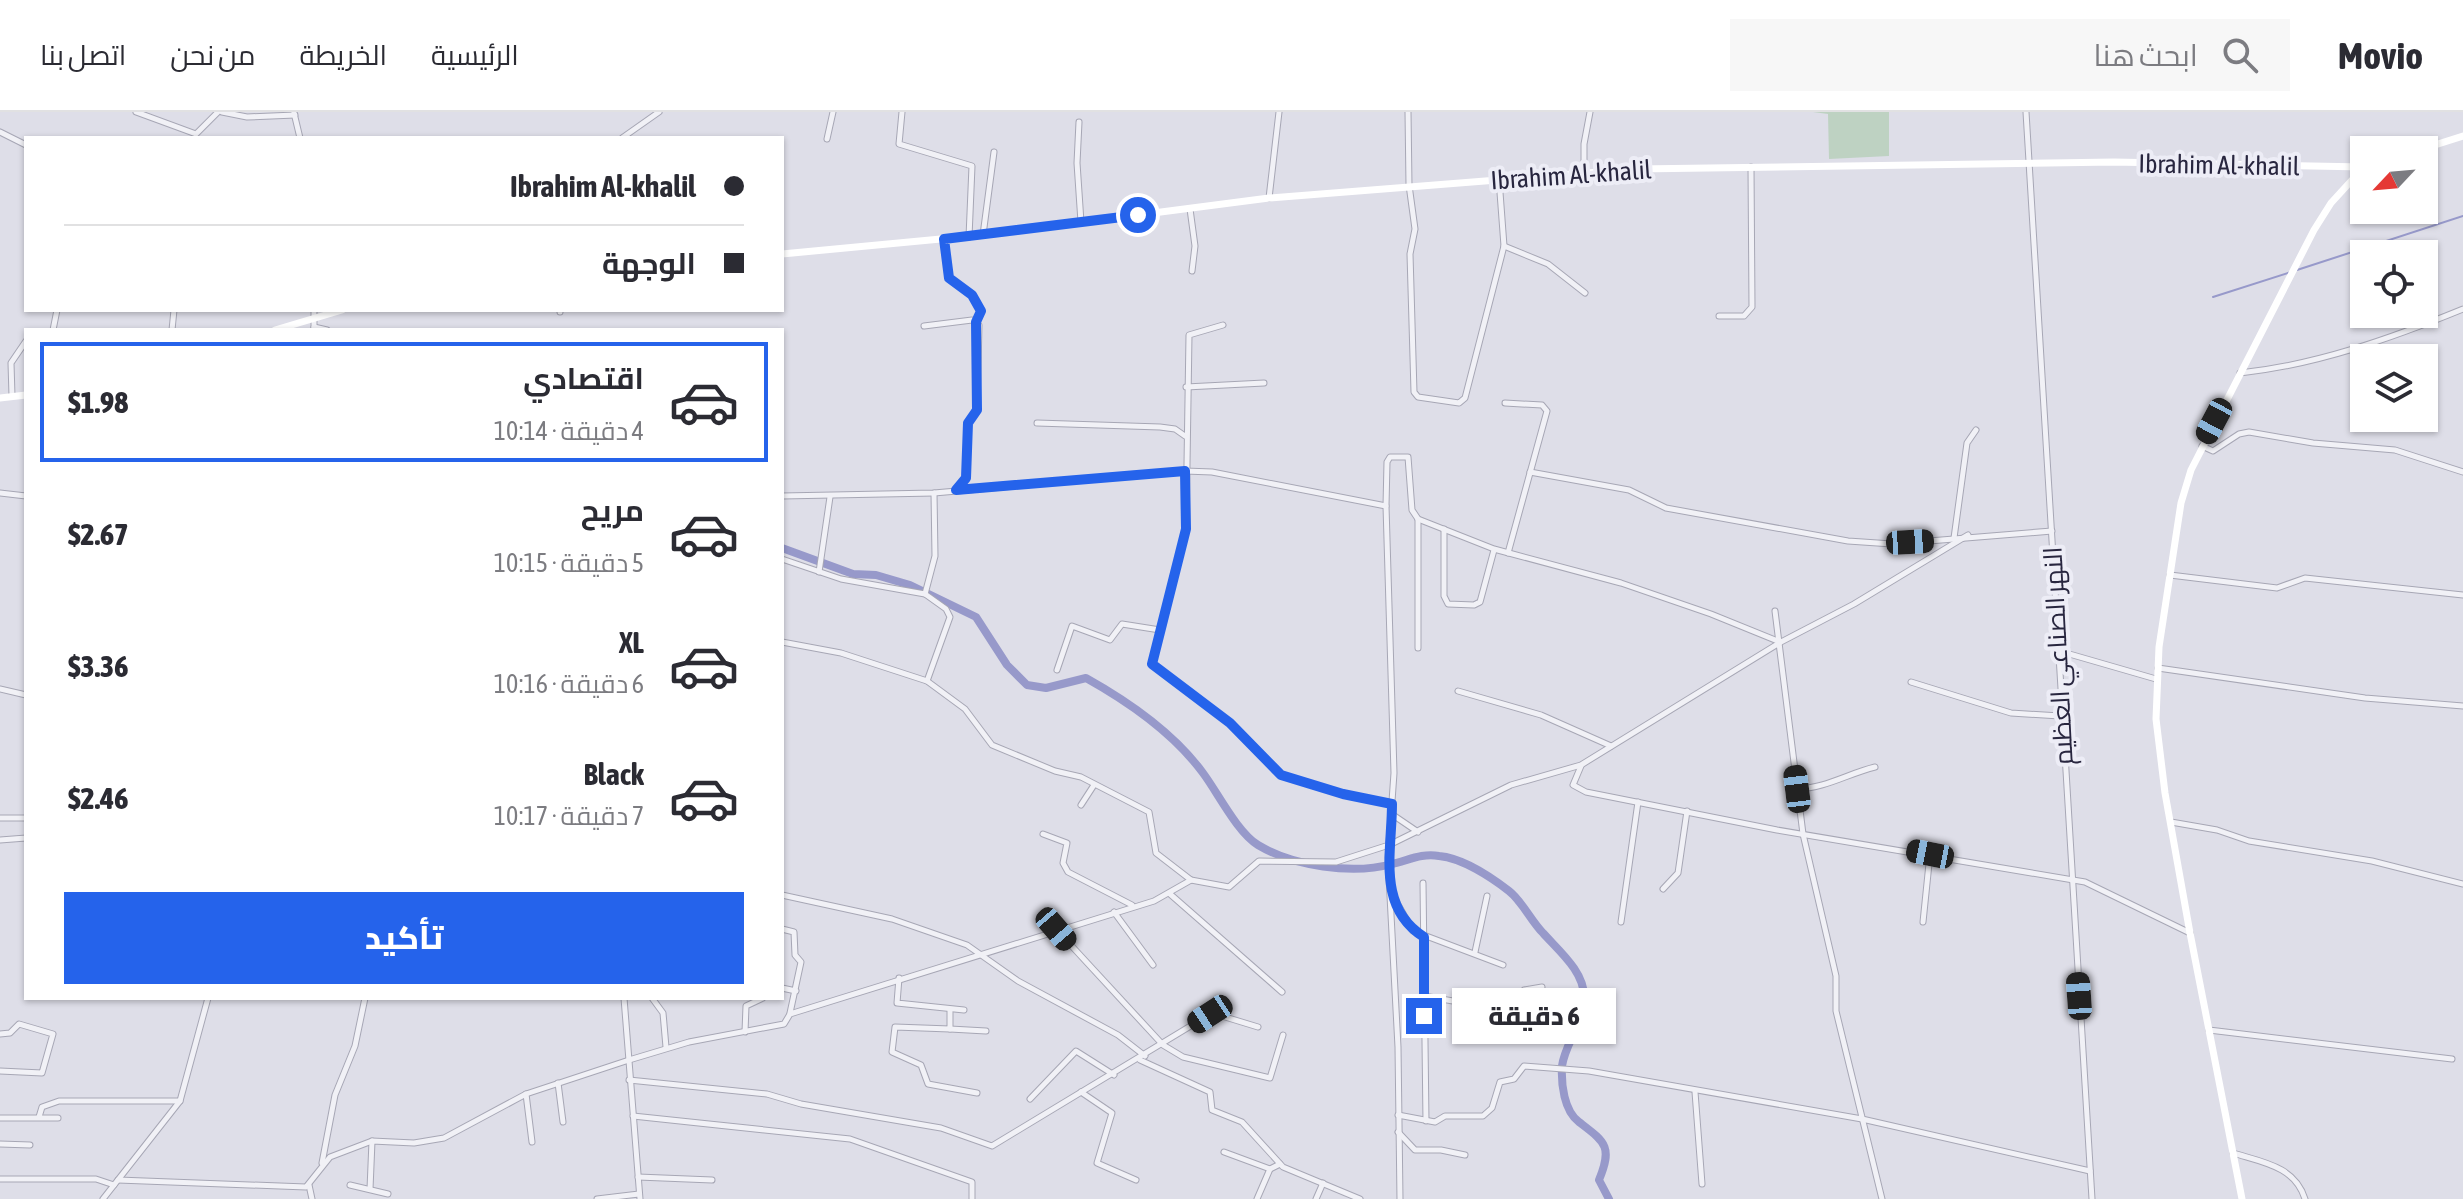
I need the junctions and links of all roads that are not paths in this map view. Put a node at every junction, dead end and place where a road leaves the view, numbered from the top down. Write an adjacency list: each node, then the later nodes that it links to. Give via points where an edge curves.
1 (136, 112): 13 (street)
2 (220, 112): 10 (street, via 247,117); 13 (street)
3 (659, 112): 15 (street)
4 (833, 112): 17 (street)
5 (902, 112): 32 (street, via 898,143 972,166)
6 (1279, 112): 28 (street)
7 (1408, 112): 27 (street)
8 (1590, 112): 24 (street)
9 (2026, 112): 21 (street, النهر الصناعي العظيم)
10 (294, 113): 14 (street)
11 (1079, 122): 30 (street)
12 (0, 132): 18 (street)
13 (199, 136)
14 (300, 136)
15 (625, 136)
16 (2463, 136): 19 (street)
17 (827, 139)
18 (24, 144)
19 (2438, 144)
20 (994, 152): 31 (street)
21 (2029, 163): 22 (street, Ibrahim Al-khalil); 23 (street, Ibrahim Al-khalil); 69 (street, النهر الصناعي العظيم)
22 (1751, 166): 24 (street, Ibrahim Al-khalil); 40 (street, via 1752,307 1748,315)
23 (2350, 167)
24 (1584, 174): 25 (street, Ibrahim Al-khalil)
25 (1499, 179): 27 (street, Ibrahim Al-khalil); 34 (street)
26 (2350, 182): 46 (street, via 2314,230)
27 (1409, 185): 28 (street, Ibrahim Al-khalil); 34 (street, via 1415,229 1410,254 1415,395 1459,403 1465,398)
28 (1269, 198): 29 (street, Ibrahim Al-khalil)
29 (1190, 209): 30 (street, Ibrahim Al-khalil); 36 (street)
30 (1081, 222): 31 (street, Ibrahim Al-khalil)
31 (983, 235): 32 (street, Ibrahim Al-khalil)
32 (969, 237): 33 (street, Ibrahim Al-khalil)
33 (944, 239): 35 (street, Ibrahim Al-khalil); 41 (street, via 949,278 972,295 981,311)
34 (1504, 246): 37 (street, via 1548,264)
35 (784, 254)
36 (1192, 271)
37 (1585, 293)
38 (2463, 309): 46 (street, via 2301,364)
39 (314, 314): 44 (street)
40 (1719, 316)
41 (976, 322): 43 (street); 60 (street, via 977,410 968,423 966,478)
42 (1223, 325): 48 (street, via 1189,335)
43 (924, 326)
44 (280, 328)
45 (24, 344): 50 (street, via 11,363)
46 (2240, 373): 56 (street)
47 (1264, 383): 48 (street)
48 (1186, 387): 55 (street)
49 (24, 395): 50 (street)
50 (12, 396): 51 (street)
51 (0, 398)
52 (1505, 403): 58 (street, via 1545,407)
53 (1037, 423): 55 (street, via 1160,427)
54 (1976, 430): 71 (street, via 1967,443)
55 (1186, 436): 57 (street)
56 (2201, 446): 59 (street, via 2213,451 2249,432 2395,450); 76 (street, via 2181,503)
57 (1185, 471): 60 (street); 66 (street); 80 (street, via 1186,529)
58 (1530, 472): 71 (street, via 1629,490 1666,508 1848,541 1892,544); 73 (street)
59 (2463, 472)
60 (956, 490): 62 (street)
61 (0, 493): 63 (street)
62 (934, 493): 65 (street); 77 (street, via 935,556)
63 (24, 496)
64 (784, 496): 65 (street)
65 (830, 497): 75 (street)
66 (1386, 506): 67 (street, via 1387,462 1390,457 1408,457 1412,510); 101 (street)
67 (1418, 519): 68 (street); 83 (street)
68 (1444, 529): 72 (street); 72 (street, via 1448,604 1480,602)
69 (2052, 531): 70 (street); 84 (street, النهر الصناعي العظيم)
70 (1968, 535): 71 (street); 82 (street)
71 (1954, 538)
72 (1494, 549): 73 (street)
73 (1508, 553): 82 (street, via 1621,583)
74 (784, 560): 75 (street)
75 (819, 572): 77 (street)
76 (2170, 575): 78 (street, via 2277,588 2313,578); 85 (street)
77 (925, 594): 88 (street, via 950,617)
78 (2463, 595)
79 (1775, 611): 82 (street)
80 (1160, 630): 86 (street, via 1122,624 1110,640 1072,626); 101 (street, via 1152,664 1230,723 1281,775)
81 (784, 642): 88 (street, via 841,653)
82 (1781, 642): 95 (street); 99 (street)
83 (1418, 648)
84 (2059, 651): 87 (street); 94 (street, النهر الصناعي العظيم)
85 (2157, 668): 87 (street); 93 (street, via 2365,698)
86 (1057, 670)
87 (2156, 679): 107 (street, via 2160,760)
88 (927, 681): 98 (street, via 965,709 992,745)
89 (1911, 682): 94 (street, via 2011,713)
90 (0, 689): 92 (street)
91 (1458, 691): 95 (street, via 1541,715)
92 (24, 695)
93 (2463, 706)
94 (2060, 716): 115 (street, النهر الصناعي العظيم)
95 (1612, 746): 96 (street)
96 (1581, 765): 100 (street, via 1573,783 1576,789); 108 (street, via 1511,785)
97 (1875, 767): 99 (street, via 1825,787)
98 (1094, 785): 102 (street); 116 (street, via 1149,812 1156,853)
99 (1797, 789): 110 (street)
100 (1638, 802): 103 (street); 126 (street)
101 (1392, 804): 104 (street)
102 (1081, 805)
103 (1687, 811): 110 (street); 119 (street, via 1678,873)
104 (1392, 815): 108 (street); 113 (street)
105 (0, 818): 106 (street)
106 (24, 818)
107 (2171, 822): 118 (street); 130 (street)
108 (1418, 832): 113 (street)
109 (1043, 834): 124 (street, via 1067,843 1063,863 1068,872)
110 (1803, 834): 114 (street); 177 (street)
111 (24, 838): 112 (street)
112 (0, 840)
113 (1389, 845): 116 (street, via 1336,862 1259,861 1229,887); 120 (street)
114 (1930, 854): 115 (street); 127 (street)
115 (2071, 879): 130 (street, via 2103,888); 191 (street, النهر الصناعي العظيم)
116 (1191, 880): 121 (street)
117 (1423, 883): 131 (street)
118 (2463, 884)
119 (1663, 889)
120 (1390, 890): 131 (street, via 1407,924); 172 (street)
121 (1170, 894): 124 (street); 140 (street)
122 (784, 895): 133 (street, via 892,919 967,945)
123 (1487, 896): 132 (street)
124 (1133, 906): 125 (street)
125 (1114, 912): 128 (street); 134 (street)
126 (1621, 922)
127 (1923, 922)
128 (1056, 929): 133 (street); 157 (street)
129 (784, 930): 139 (street, via 794,932 795,955 801,962)
130 (2190, 933): 152 (street)
131 (1424, 937): 132 (street); 141 (street)
132 (1475, 952): 135 (street)
133 (983, 956): 136 (street); 159 (street, via 1118,1035)
134 (1153, 965)
135 (1503, 965)
136 (899, 978): 147 (street, via 897,1003); 149 (street)
137 (1542, 987): 141 (street, via 1524,990 1507,1023 1476,1005)
138 (784, 988): 139 (street)
139 (796, 991): 149 (street)
140 (1282, 992)
141 (1424, 996): 178 (street)
142 (207, 1000): 171 (street)
143 (365, 1000): 188 (street, via 355,1046 335,1095)
144 (624, 1000): 161 (street)
145 (653, 1000): 158 (street, via 663,1013)
146 (759, 1000): 154 (street, via 746,1006)
147 (950, 1010): 148 (street); 151 (street)
148 (964, 1010)
149 (790, 1014): 154 (street, via 784,1024)
150 (1258, 1027): 157 (street, via 1215,1012)
151 (950, 1029): 153 (street); 168 (street, via 895,1027 892,1052 921,1065 928,1084)
152 (2209, 1030): 160 (street); 186 (street)
153 (986, 1031)
154 (745, 1032): 158 (street)
155 (0, 1034): 162 (street, via 19,1024 53,1034 42,1073)
156 (1283, 1035): 157 (street, via 1270,1078 1183,1057)
157 (1163, 1045): 159 (street)
158 (666, 1047): 161 (street)
159 (1142, 1058): 163 (street); 189 (street, via 1212,1092 1212,1110 1242,1122)
160 (2452, 1059)
161 (629, 1060): 164 (street); 165 (street)
162 (0, 1071)
163 (1114, 1075): 166 (street); 170 (street, via 1076,1051)
164 (629, 1080): 166 (street, via 767,1094 941,1128 992,1146); 173 (street)
165 (558, 1083): 169 (street); 179 (street)
166 (1081, 1092): 195 (street, via 1112,1113 1096,1162)
167 (1695, 1092): 177 (street); 178 (street, via 1589,1071 1525,1065 1514,1079 1500,1082 1488,1114); 198 (street)
168 (977, 1093)
169 (526, 1094): 181 (street, via 444,1138); 182 (street)
170 (1030, 1099)
171 (180, 1101): 174 (street, via 59,1101 42,1107); 196 (street)
172 (1398, 1115): 178 (street); 180 (street)
173 (633, 1116): 192 (street); 207 (street, via 867,1143 972,1182)
174 (39, 1117): 175 (street); 176 (street)
175 (0, 1118)
176 (58, 1118)
177 (1862, 1119): 191 (street); 212 (street)
178 (1426, 1121)
179 (563, 1122)
180 (1398, 1131): 187 (street, via 1415,1150); 211 (street)
181 (372, 1141): 188 (street); 201 (street)
182 (532, 1142)
183 (0, 1144): 184 (street)
184 (30, 1145)
185 (1224, 1152): 190 (street)
186 (2233, 1153): 214 (street); 215 (street, via 2287,1172)
187 (1465, 1155)
188 (322, 1164): 199 (street)
189 (1280, 1164): 190 (street); 197 (street)
190 (1270, 1169): 208 (street)
191 (2090, 1171): 213 (street, النهر الصناعي العظيم)
192 (638, 1177): 194 (street); 203 (street)
193 (0, 1178): 196 (street)
194 (712, 1180)
195 (1136, 1180)
196 (116, 1183): 199 (street, via 301,1189); 204 (street)
197 (1323, 1183): 209 (street); 210 (street)
198 (1702, 1184)
199 (309, 1185): 205 (street)
200 (350, 1185): 201 (street)
201 (370, 1189): 202 (street)
202 (388, 1194)
203 (640, 1196): 206 (street)
204 (103, 1199)
205 (312, 1199)
206 (597, 1199)
207 (972, 1199)
208 (1257, 1199)
209 (1316, 1199)
210 (1360, 1199)
211 (1400, 1199)
212 (1882, 1199)
213 (2092, 1199)
214 (2242, 1199)
215 (2305, 1199)

